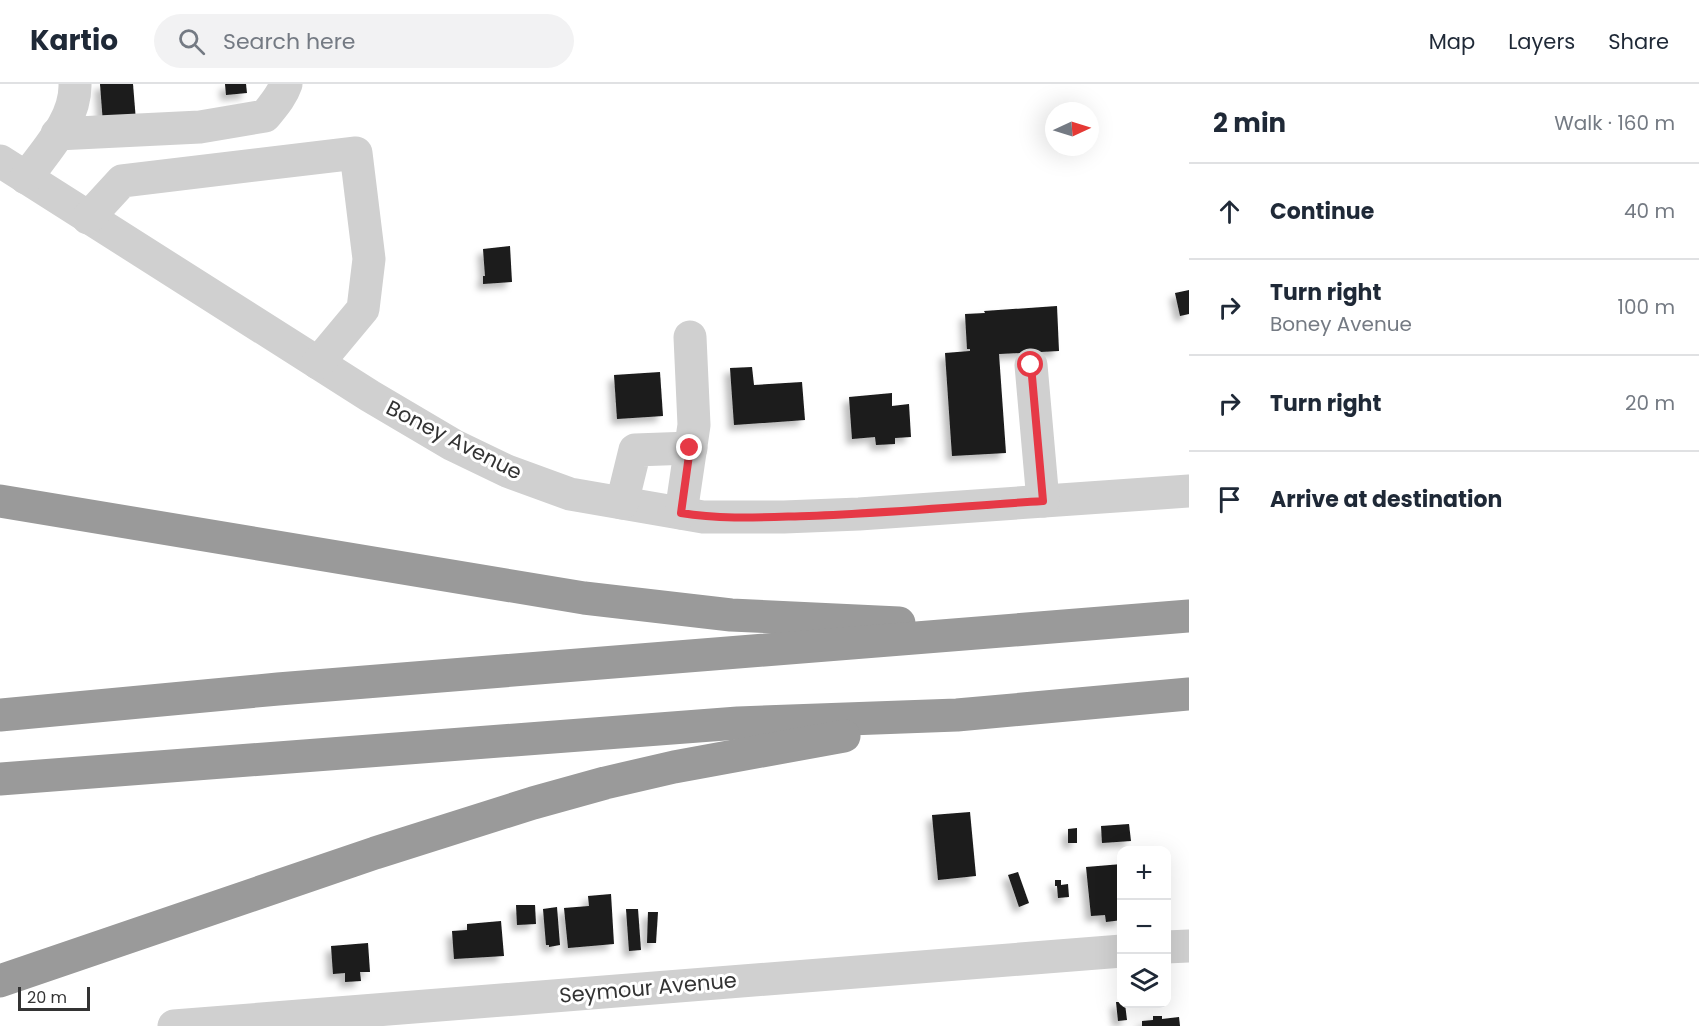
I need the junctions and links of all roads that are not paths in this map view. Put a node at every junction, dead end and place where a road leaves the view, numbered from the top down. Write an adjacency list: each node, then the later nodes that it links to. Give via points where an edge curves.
1 (75, 84): 3 (street, via 69,113)
2 (286, 84): 3 (street, via 265,116 200,127)
3 (57, 134): 4 (street)
4 (13, 170): 5 (street, Boney Avenue)
5 (88, 218): 7 (street, Boney Avenue); 7 (street, via 122,181 356,153 369,259 363,309)
6 (690, 337): 9 (street, via 694,425)
7 (318, 363): 13 (street, Boney Avenue, via 453,445 507,471 570,494)
8 (1031, 365): 12 (street)
9 (690, 448): 13 (street, via 635,450); 14 (street)
10 (1189, 490): 12 (street, Boney Avenue)
11 (0, 501): 16 (highway, via 414,571 663,608 731,615)
12 (1043, 501): 14 (street, Boney Avenue, via 805,516 703,517)
13 (622, 503): 14 (street, Boney Avenue)
14 (681, 513)
15 (1189, 616): 16 (highway)
16 (1027, 628): 18 (highway)
17 (1189, 694): 19 (highway)
18 (0, 715)
19 (957, 715): 20 (highway, via 738,723); 24 (highway, via 674,767 543,800)
20 (0, 779)
21 (1189, 946): 22 (street)
22 (1171, 947)
23 (1117, 951): 25 (street, Seymour Avenue)
24 (0, 981)
25 (174, 1026)

